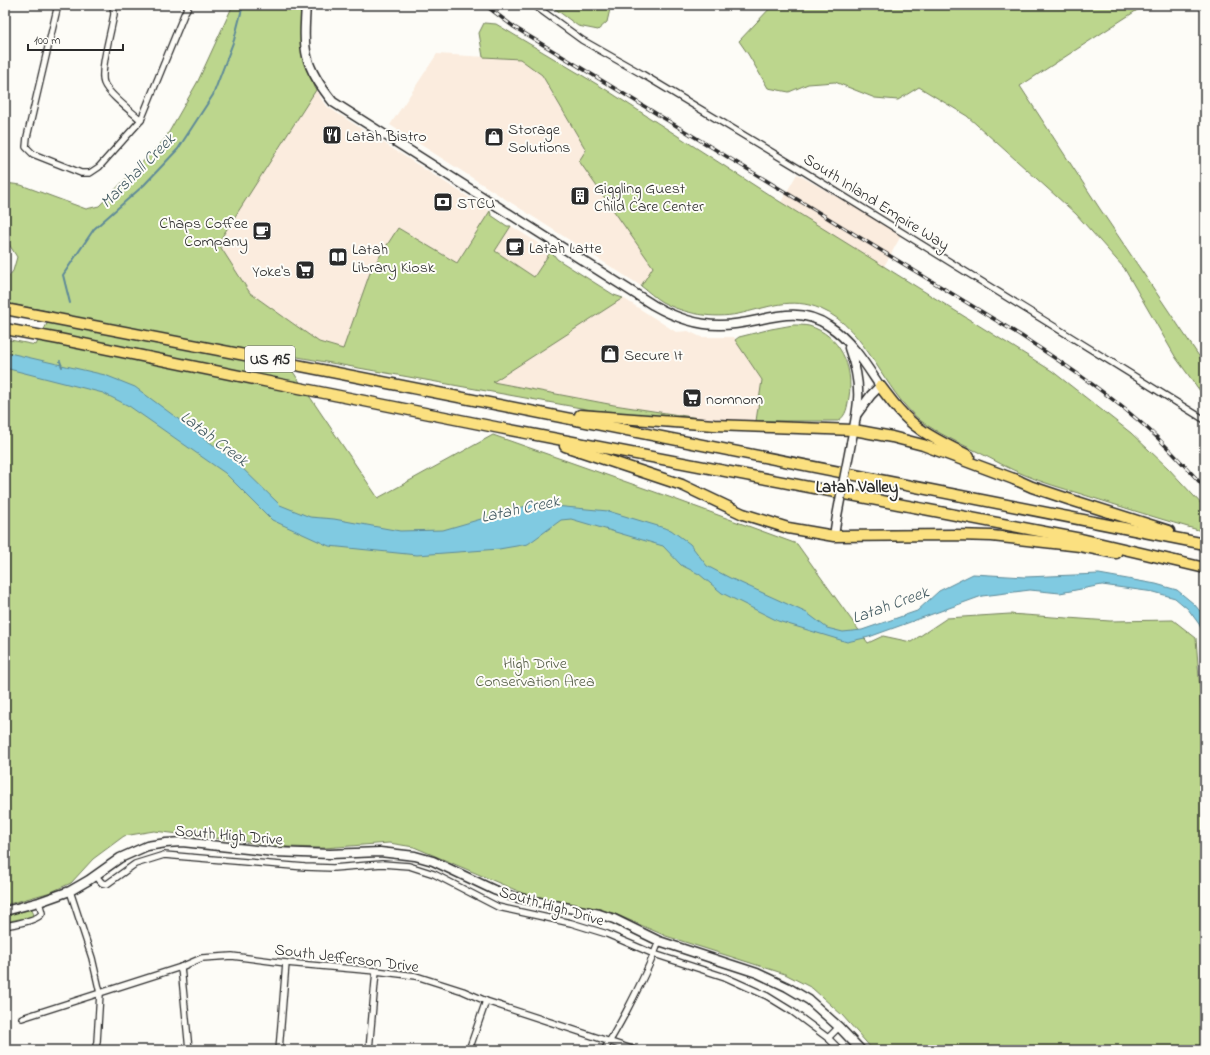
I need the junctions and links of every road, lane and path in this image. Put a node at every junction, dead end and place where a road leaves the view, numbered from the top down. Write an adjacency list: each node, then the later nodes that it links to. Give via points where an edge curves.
1 (60, 5): 6 (street, via 26,147 33,154 81,173 90,173 99,167)
2 (113, 5): 6 (street, via 114,14 102,72 104,83 116,98)
3 (189, 5): 6 (street)
4 (306, 5): 9 (main road, via 305,52 311,71 333,102 653,305 675,317 720,326 788,315 804,315 830,326)
5 (534, 5): 13 (street, South Inland Empire Way, via 582,40 803,171)
6 (141, 120)
7 (5, 309): 11 (highway, US 195)
8 (5, 329): 15 (highway, US 195)
9 (848, 343): 10 (main road); 12 (main road, via 858,377)
10 (880, 386): 12 (main road); 16 (highway, via 902,414 924,432)
11 (535, 412): 14 (highway, via 714,425); 18 (highway, US 195)
12 (857, 414): 14 (main road)
13 (1205, 420)
14 (854, 430): 16 (highway, via 923,445); 17 (main road, bridge)
15 (527, 433): 17 (highway, via 682,485 743,514 788,528); 19 (highway, US 195, via 1080,539)
16 (1018, 481): 18 (highway)
17 (834, 536): 19 (highway, via 954,535 1016,538 1080,546 1160,563)
18 (1205, 543)
19 (1204, 567)
20 (96, 875): 21 (main road, South High Drive); 25 (main road, South High Drive, via 120,858 147,846 166,842 274,852 380,852 433,861 494,890 514,897 599,914); 26 (street, South High Drive, via 102,883 107,884 135,864 164,855 306,867 333,868 382,864 409,866 434,874 498,906 571,923)
21 (70, 891): 22 (main road, South High Drive); 30 (street, via 92,958)
22 (39, 902): 23 (main road, South High Drive); 24 (street, via 42,912 40,916)
23 (5, 911)
24 (5, 926)
25 (659, 941): 26 (street); 33 (main road, South High Drive, via 757,973 787,987 809,1000)
26 (654, 954): 34 (street, South High Drive, via 725,977 767,996); 35 (street)
27 (286, 963): 28 (street, South Jefferson Drive, via 232,956 202,958); 29 (street, South Jefferson Drive); 38 (street)
28 (181, 967): 30 (street, South Jefferson Drive); 37 (street)
29 (376, 971): 31 (street, South Jefferson Drive, via 416,976); 39 (street)
30 (100, 993): 32 (street, South Jefferson Drive); 36 (street)
31 (486, 1001): 35 (street, South Jefferson Drive); 40 (street)
32 (22, 1018)
33 (839, 1027): 34 (street); 44 (main road, South High Drive)
34 (828, 1038): 43 (street, South High Drive)
35 (610, 1041): 41 (street); 42 (street, South Jefferson Drive)
36 (95, 1050)
37 (189, 1050)
38 (279, 1050)
39 (368, 1050)
40 (469, 1050)
41 (604, 1050)
42 (634, 1050)
43 (840, 1050)
44 (861, 1050)

